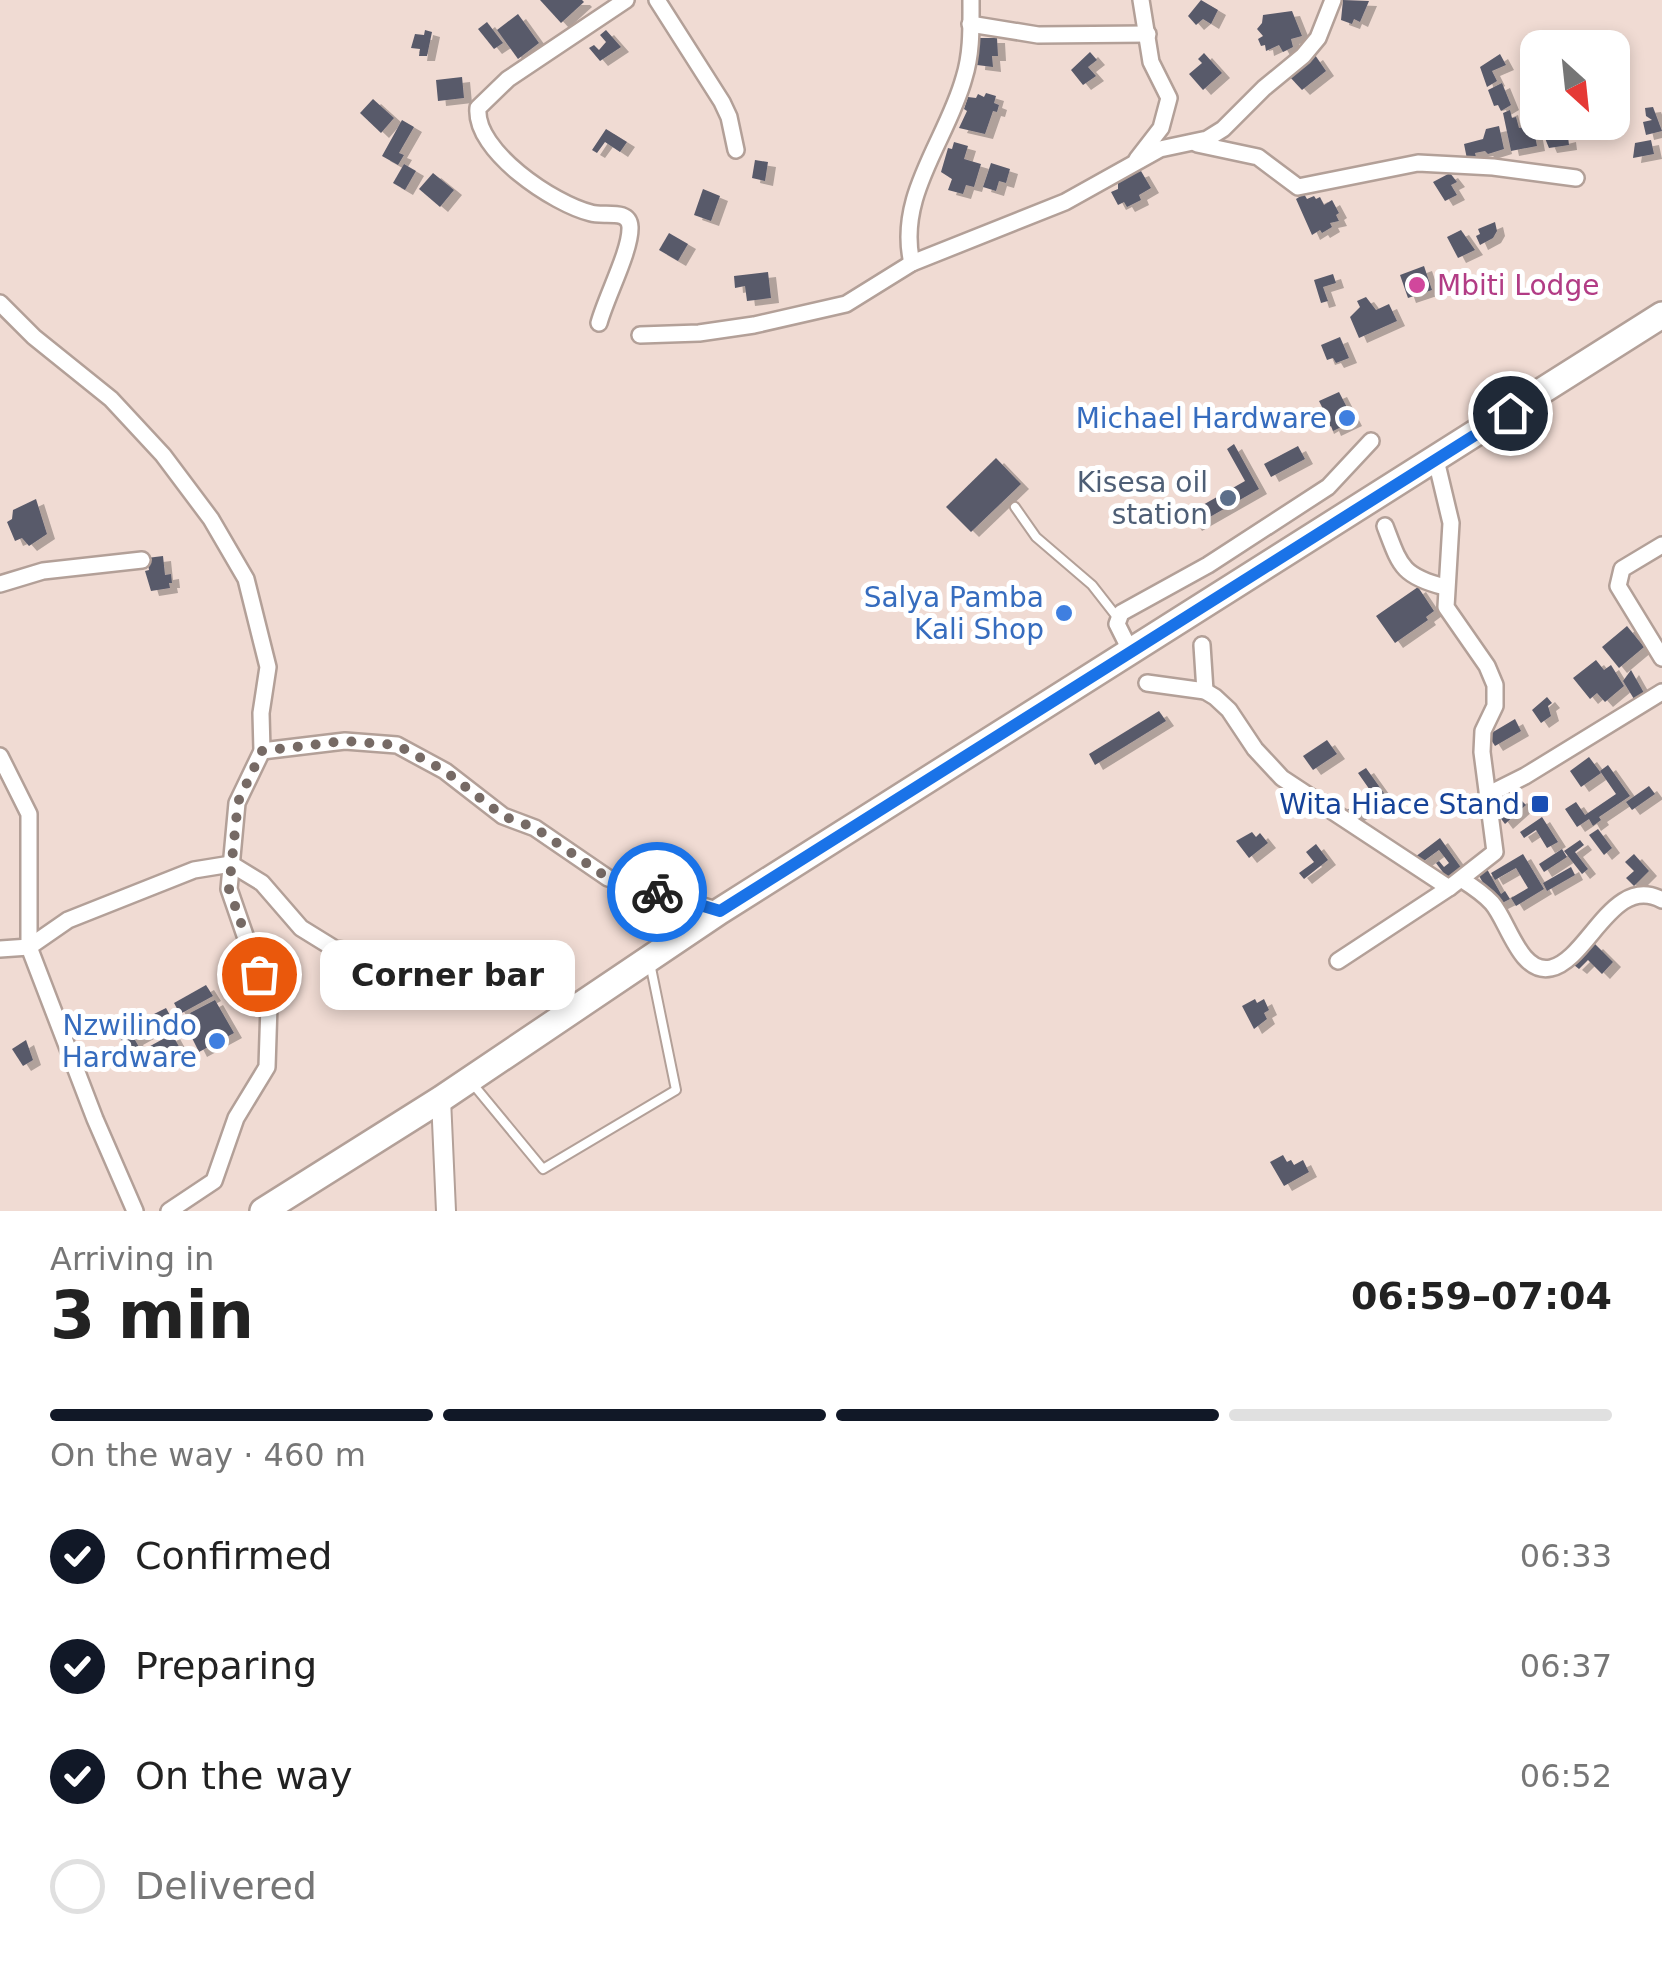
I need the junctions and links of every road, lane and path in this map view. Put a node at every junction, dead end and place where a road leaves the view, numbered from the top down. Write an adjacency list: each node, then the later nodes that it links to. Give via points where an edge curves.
1 (626, 0): 15 (street, via 508,79 478,108 481,130 516,173 592,214 627,219)
2 (657, 0): 9 (street, via 722,102)
3 (971, 0): 6 (street)
4 (1142, 0): 7 (street)
5 (1333, 0): 8 (street, via 1303,56 1224,129)
6 (970, 24): 7 (street, via 1038,35); 12 (street, via 964,78 910,210)
7 (1148, 34): 10 (street, via 1151,62 1169,98 1162,128)
8 (1196, 144): 10 (street, via 1160,149); 11 (street, via 1258,157 1298,186 1407,164)
9 (736, 150)
10 (1132, 167): 12 (street, via 1010,226)
11 (1576, 178)
12 (912, 263): 16 (street, via 846,304 754,325)
13 (0, 302): 32 (street, via 142,431 226,544 246,580 268,667)
14 (1662, 314): 18 (highway)
15 (600, 323)
16 (640, 335)
17 (1371, 440): 25 (street, via 1328,487)
18 (1436, 460): 24 (street, via 1451,523); 27 (highway)
19 (1016, 507): 25 (lane, via 1036,537 1092,585)
20 (1385, 526): 24 (street, via 1400,566)
21 (1662, 545): 28 (street, via 1622,569 1618,586)
22 (142, 560): 23 (street, via 43,571)
23 (0, 584)
24 (1445, 586): 34 (street, via 1446,607 1495,685 1496,706 1483,731)
25 (1117, 618): 27 (street)
26 (1202, 646): 30 (street)
27 (1131, 652): 38 (highway)
28 (1662, 658)
29 (1147, 683): 30 (street)
30 (1206, 691): 36 (street, via 1230,710 1282,778)
31 (1662, 692): 34 (street)
32 (262, 751): 35 (street, via 238,802); 38 (street, via 344,741 397,745 608,878)
33 (0, 756): 39 (street, via 30,814)
34 (1487, 795): 36 (street, via 1495,852)
35 (231, 864): 39 (street, via 194,870 68,920); 43 (street, via 262,883 301,928 335,949 402,958); 47 (street, via 229,889 269,1006 267,1066 236,1118 214,1181)
36 (1455, 884): 37 (street, via 1492,903 1529,962 1541,969 1568,960 1596,924 1632,898); 42 (street)
37 (1662, 900)
38 (720, 911): 41 (highway)
39 (29, 947): 40 (street); 46 (street)
40 (0, 948)
41 (649, 959): 44 (highway); 44 (lane, via 676,1090 543,1170)
42 (1338, 960)
43 (429, 978)
44 (470, 1079): 45 (highway)
45 (441, 1099): 48 (highway); 49 (street)
46 (136, 1211)
47 (169, 1211)
48 (263, 1211)
49 (446, 1211)

